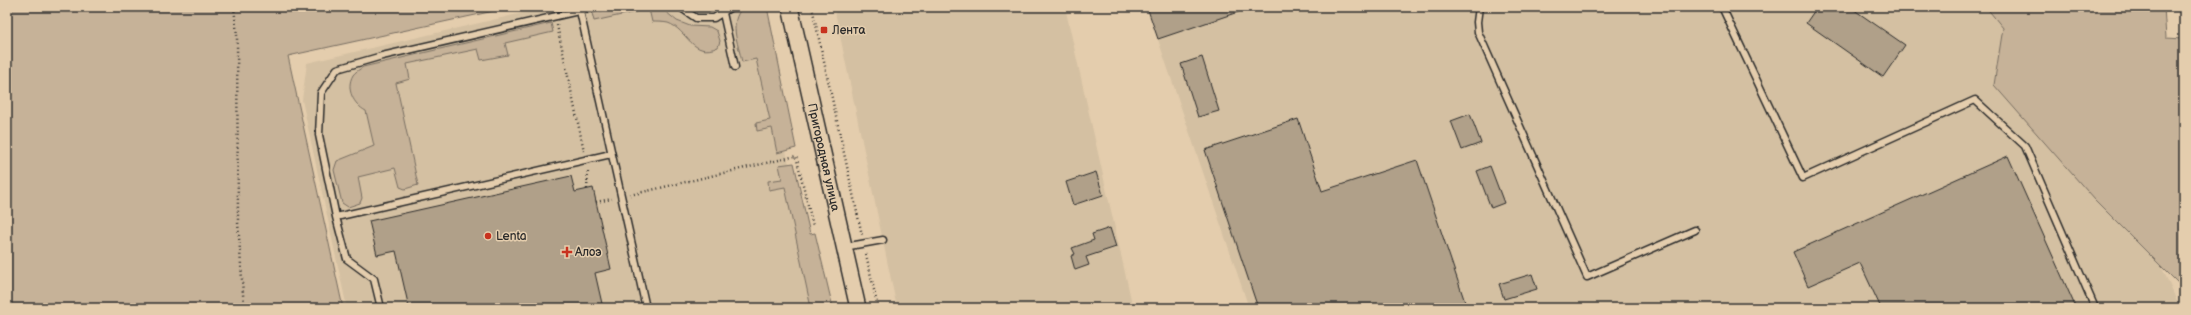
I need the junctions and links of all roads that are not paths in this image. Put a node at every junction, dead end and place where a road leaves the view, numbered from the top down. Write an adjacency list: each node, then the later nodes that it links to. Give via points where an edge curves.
1 (596, 7): 7 (lane)
2 (680, 7): 8 (lane, via 696,18 714,18)
3 (731, 7): 8 (lane)
4 (790, 7): 14 (street, Пригородная улица)
5 (1479, 7): 12 (lane, via 1478,32 1587,277)
6 (1722, 7): 18 (lane, via 1803,178 1975,100 2025,146)
7 (580, 11): 10 (lane); 11 (lane, via 382,56 337,69 321,93 320,135)
8 (723, 13): 9 (lane)
9 (735, 67)
10 (612, 154): 11 (lane); 16 (lane)
11 (336, 217): 15 (lane, via 347,259 374,279)
12 (1695, 230)
13 (883, 240): 14 (lane)
14 (844, 247): 17 (street, Пригородная улица)
15 (381, 308)
16 (646, 308)
17 (858, 308)
18 (2095, 308)

